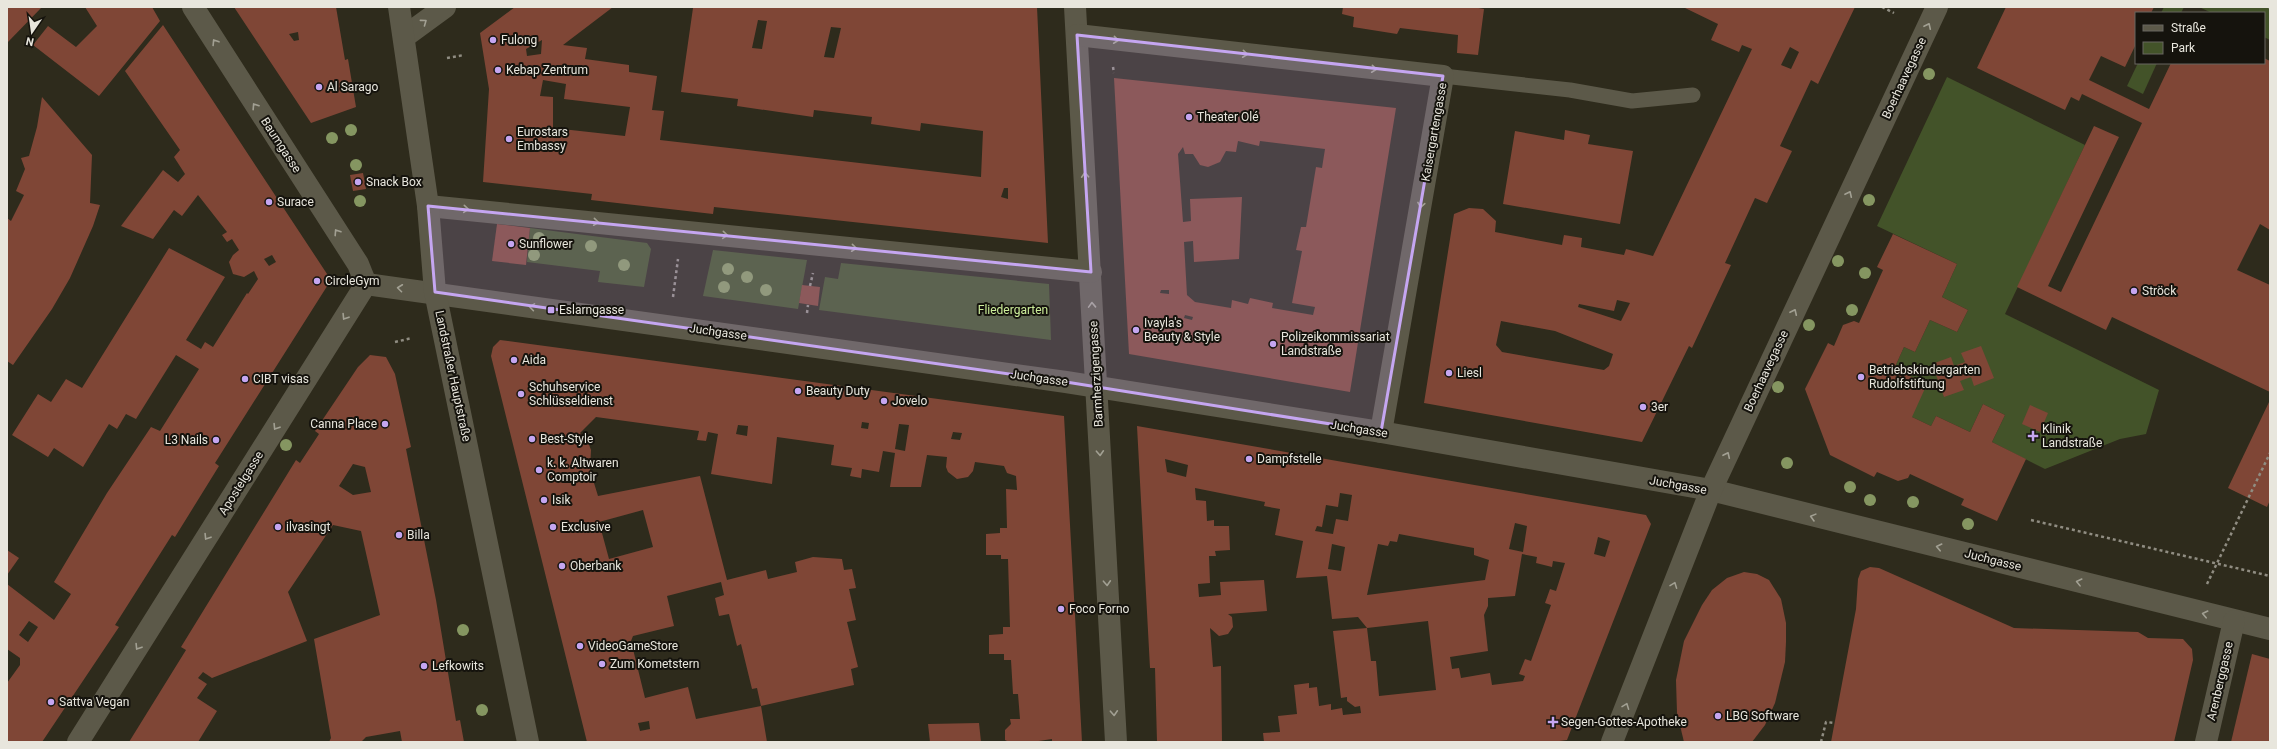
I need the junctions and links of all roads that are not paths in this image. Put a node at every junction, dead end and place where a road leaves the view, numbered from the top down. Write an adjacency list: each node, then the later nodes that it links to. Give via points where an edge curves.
1 (193, 7): 12 (street, Baumgasse, one-way to 1, via 358,264)
2 (399, 7): 7 (street, Landstraßer Hauptstraße)
3 (445, 7): 7 (street, one-way to 3)
4 (1075, 7): 6 (street, Barmherzigengasse)
5 (1937, 7): 16 (street, Boerhaavegasse, one-way to 5)
6 (1077, 35): 8 (street, Kaisergartengasse, one-way to 8); 11 (street, Barmherzigengasse, one-way to 6)
7 (404, 37): 10 (street, Landstraßer Hauptstraße)
8 (1443, 76): 9 (lane, via 1570,90 1632,101); 15 (street, Kaisergartengasse, one-way to 15)
9 (1693, 95)
10 (428, 206): 11 (street, one-way to 11); 13 (street, Landstraßer Hauptstraße)
11 (1091, 272): 14 (street, Barmherzigengasse, one-way to 11)
12 (366, 284): 13 (street, one-way to 12); 19 (street, Apostelgasse, one-way to 19)
13 (435, 292): 14 (street, Juchgasse, one-way to 13); 20 (street, Landstraßer Hauptstraße)
14 (1096, 386): 15 (street, Juchgasse); 21 (street, Barmherzigengasse, one-way to 21)
15 (1381, 432): 16 (street, Juchgasse)
16 (1711, 490): 17 (street, Juchgasse, one-way to 16); 22 (street, Boerhaavegasse, one-way to 16)
17 (2234, 621): 18 (street, Juchgasse); 23 (street, Arenberggasse)
18 (2270, 629)
19 (78, 742)
20 (528, 742)
21 (1116, 742)
22 (1612, 742)
23 (2206, 742)

